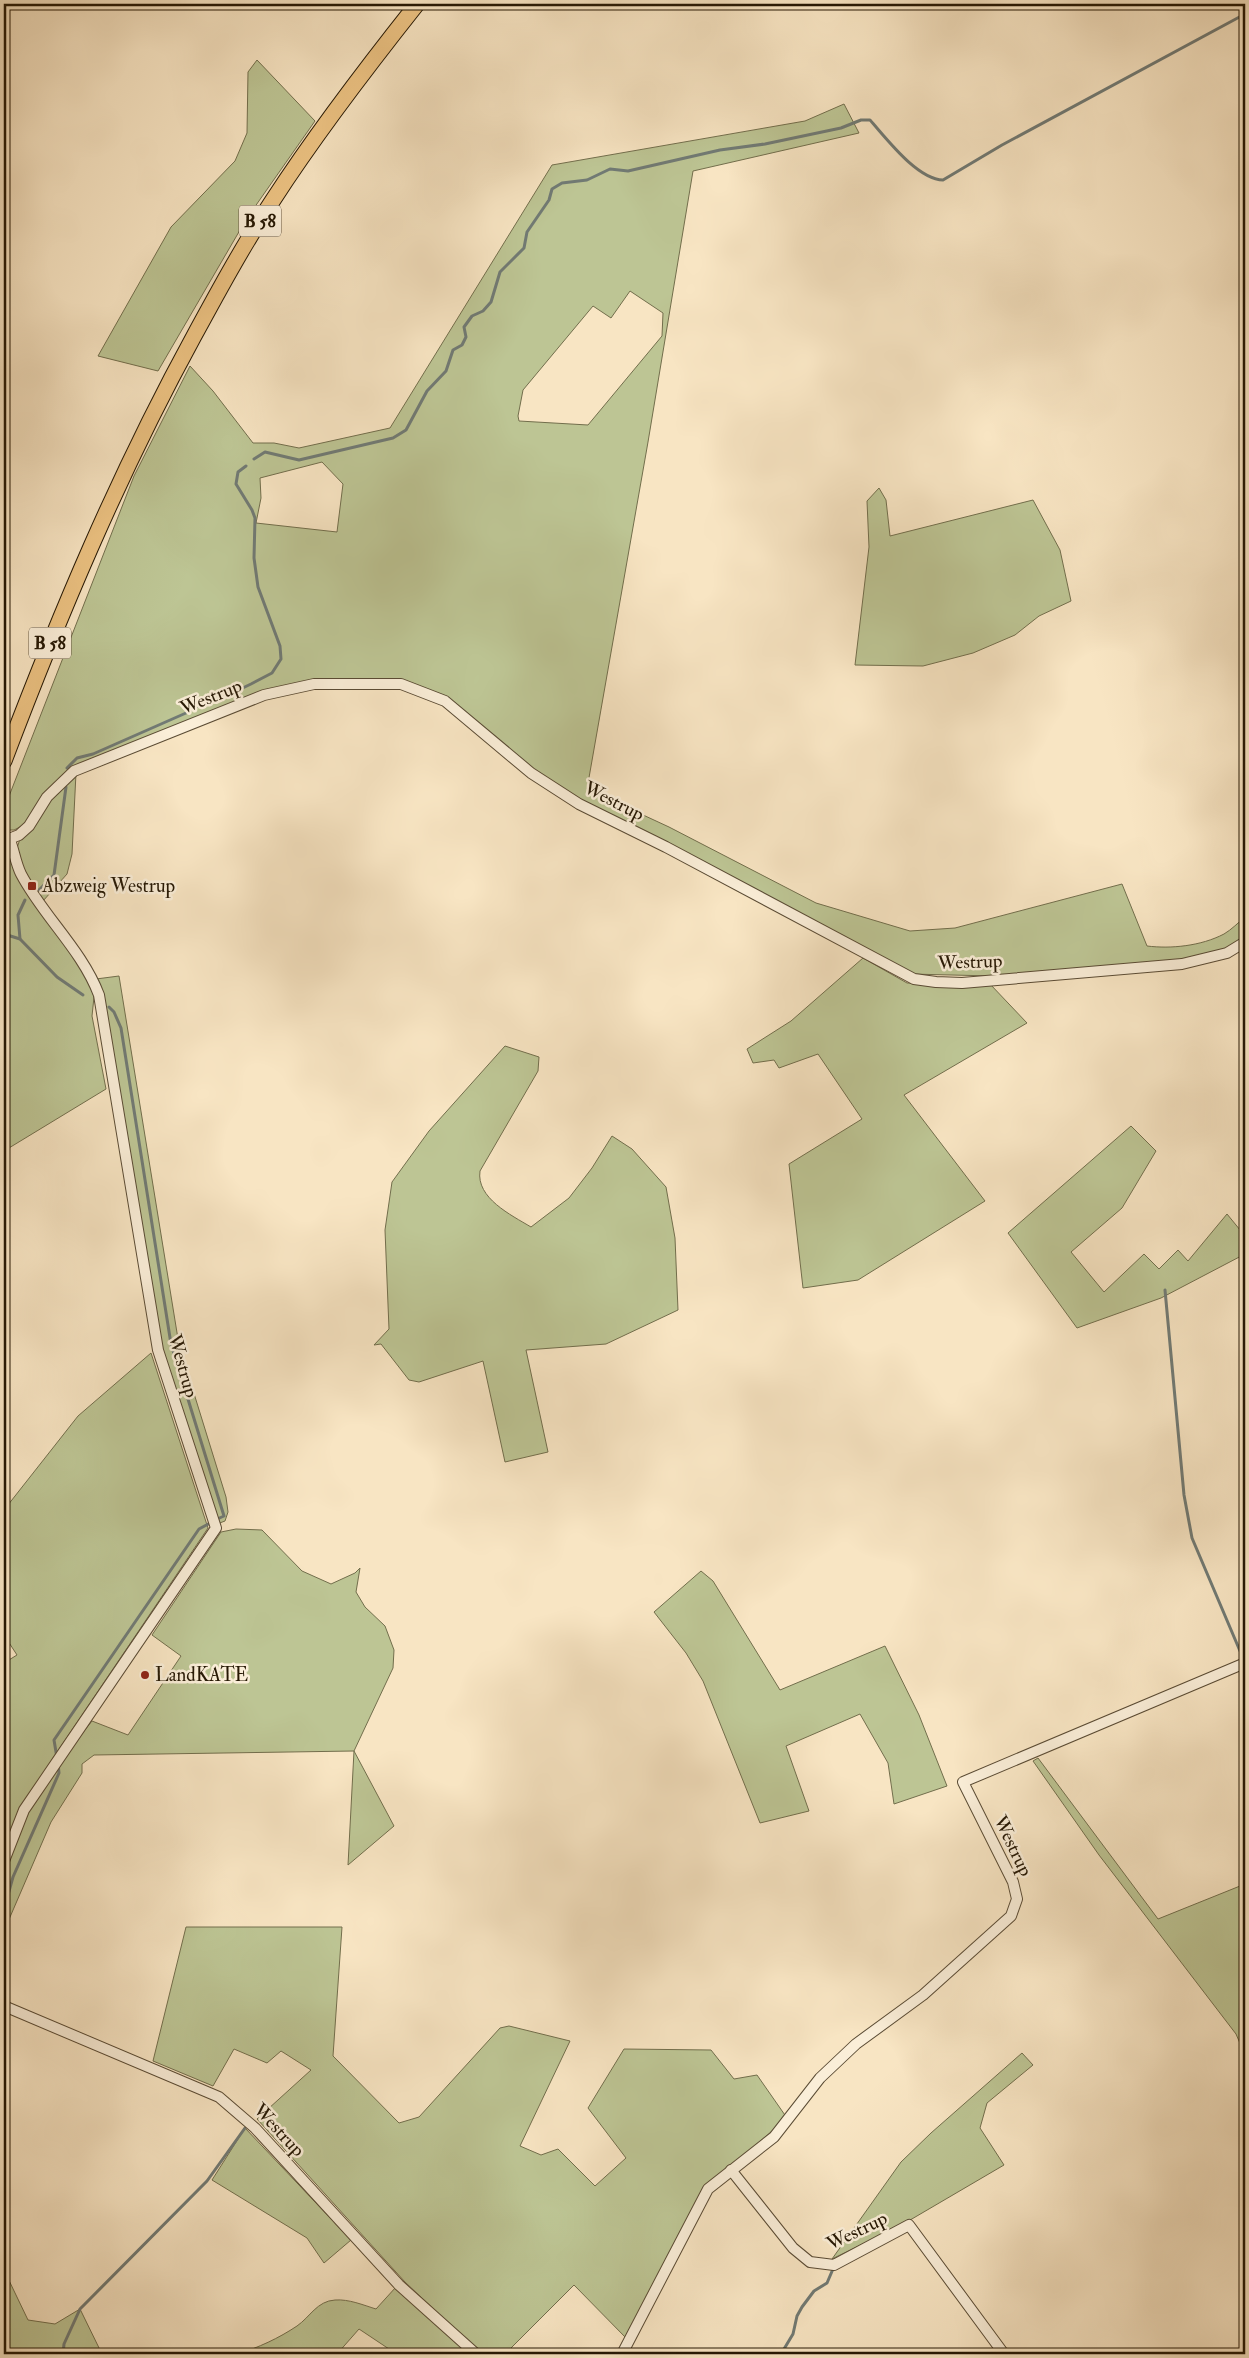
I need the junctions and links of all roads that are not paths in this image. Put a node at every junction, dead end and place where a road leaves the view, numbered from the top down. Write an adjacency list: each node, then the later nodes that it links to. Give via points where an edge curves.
1 (417, 4): 2 (main road, B 58, via 272,201 211,304 124,472 66,603)
2 (4, 761)
3 (7, 841): 4 (street, Westrup, via 29,826 47,797 74,771 255,698 314,684 401,684 445,701 531,772 579,804 914,979 962,982 1182,964 1228,953); 6 (street, Westrup, via 30,888 92,976 99,995 158,1350 216,1528 24,1810)
4 (1245, 942)
5 (1245, 1663): 8 (street, Westrup, via 963,1782 1013,1882 1016,1899 1011,1916 923,1995 856,2044 820,2078 774,2137)
6 (4, 1861)
7 (4, 2006): 9 (street, Westrup, via 194,2085 230,2105 399,2285)
8 (732, 2170): 10 (street, Westrup, via 708,2189 701,2199); 11 (street, Westrup, via 793,2248 810,2262 834,2265 909,2225)
9 (476, 2354)
10 (622, 2354)
11 (1004, 2354)

